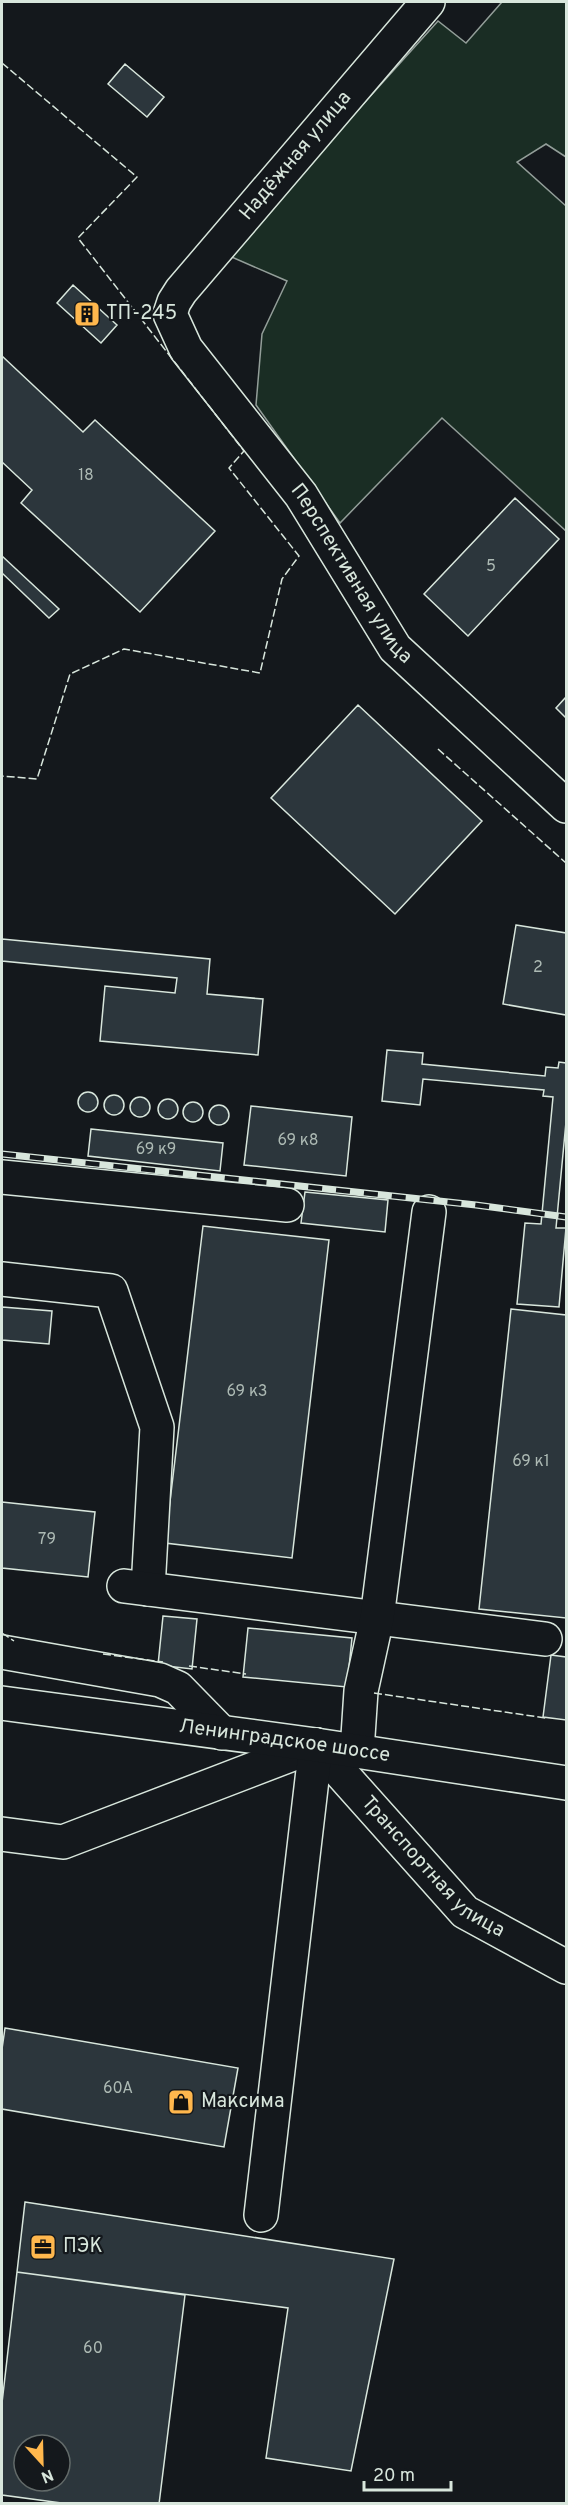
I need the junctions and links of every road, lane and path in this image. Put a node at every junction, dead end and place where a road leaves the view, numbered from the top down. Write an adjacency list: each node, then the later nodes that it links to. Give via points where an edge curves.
1 (428, 2): 2 (street, Надёжная улица, via 181,291)
2 (170, 314): 3 (street, Перспективная улица, via 186,349 301,495 395,648)
3 (567, 806)
4 (2, 1177): 5 (street)
5 (286, 1205)
6 (429, 1212): 8 (street)
7 (2, 1279): 8 (street, via 111,1291 157,1427 136,1588)
8 (377, 1618): 9 (street); 14 (street, via 361,1691)
9 (545, 1639)
10 (2, 1652): 12 (street, via 160,1680 178,1688)
11 (2, 1703): 12 (street, Ленинградское шоссе)
12 (222, 1733): 13 (street, Ленинградское шоссе)
13 (316, 1745): 14 (street, Ленинградское шоссе); 16 (street, via 63,1842); 17 (street, Транспортная улица, via 465,1912); 18 (street)
14 (357, 1751): 15 (street, Ленинградское шоссе)
15 (567, 1783)
16 (2, 1834)
17 (567, 1967)
18 (261, 2215)

